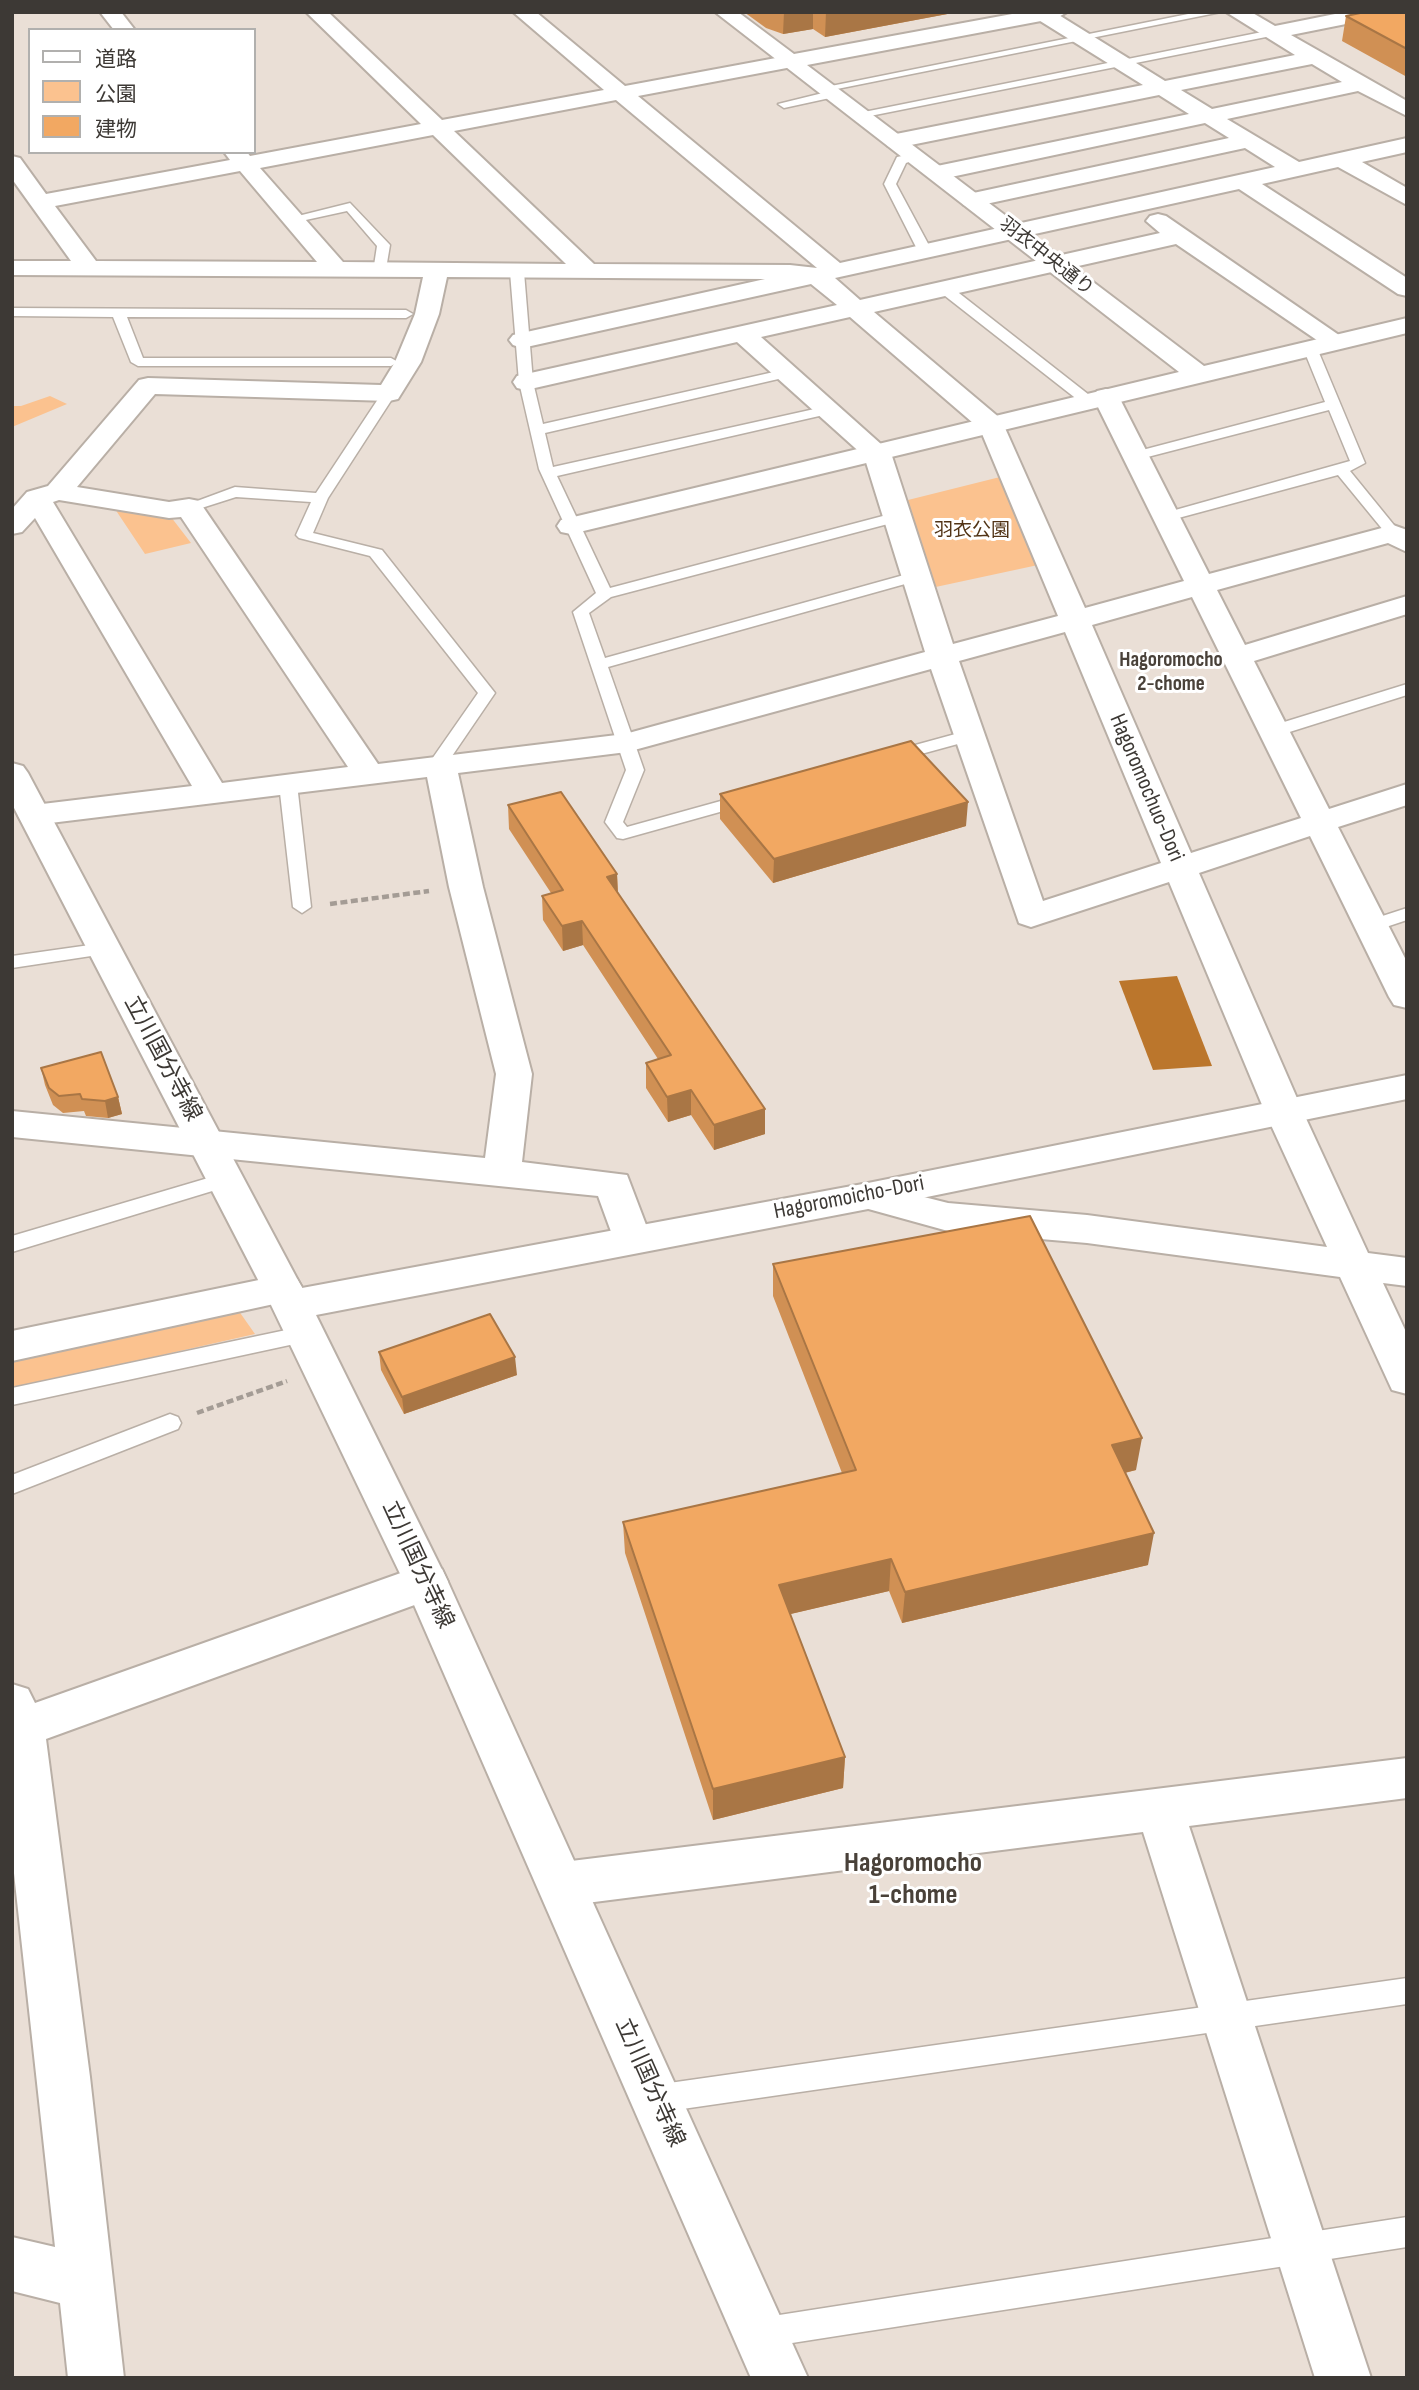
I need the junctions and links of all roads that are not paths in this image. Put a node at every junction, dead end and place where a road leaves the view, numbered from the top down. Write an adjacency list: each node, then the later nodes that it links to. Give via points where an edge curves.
1 (110, 12): 9 (street)
2 (316, 12): 23 (street)
3 (523, 12): 18 (street)
4 (725, 12): 13 (street, 羽衣中央通り)
5 (1216, 12): 11 (lane)
6 (1236, 12): 10 (street)
7 (1376, 12): 10 (street)
8 (1050, 13): 11 (street); 13 (street)
9 (123, 28)
10 (1272, 33): 12 (street); 14 (lane)
11 (1083, 38): 14 (street); 17 (lane)
12 (1315, 57): 15 (street); 16 (street)
13 (792, 61): 17 (street, 羽衣中央通り); 18 (street)
14 (1121, 62): 16 (street); 21 (lane)
15 (1361, 84): 20 (street); 22 (street)
16 (1163, 88): 22 (street); 24 (street)
17 (831, 91): 19 (lane); 21 (street, 羽衣中央通り)
18 (621, 93): 23 (street); 50 (street)
19 (785, 104)
20 (1407, 110)
21 (860, 114): 24 (street, 羽衣中央通り)
22 (1209, 116): 25 (street); 32 (street)
23 (437, 128): 28 (street); 49 (street)
24 (896, 141): 27 (street, 羽衣中央通り)
25 (1248, 141): 31 (street); 35 (street)
26 (1407, 145): 29 (street)
27 (917, 157): 32 (street, 羽衣中央通り); 41 (lane, via 901,160 890,184)
28 (240, 158): 36 (street); 38 (street)
29 (1341, 159): 31 (street); 34 (street)
30 (12, 163): 36 (street)
31 (1294, 169): 33 (street)
32 (937, 173): 35 (street, 羽衣中央通り)
33 (1241, 180): 37 (street); 52 (street)
34 (1407, 198)
35 (972, 200): 39 (street, 羽衣中央通り)
36 (41, 202): 44 (street)
37 (1133, 204): 39 (street); 40 (street)
38 (292, 219): 45 (street); 46 (lane, via 350,207 384,245)
39 (1013, 232): 41 (street); 42 (street, 羽衣中央通り)
40 (1180, 236): 42 (street); 60 (street)
41 (925, 251): 50 (street)
42 (1055, 264): 51 (street); 64 (street, 羽衣中央通り)
43 (12, 268): 44 (street)
44 (89, 269): 45 (street)
45 (338, 272): 46 (street)
46 (380, 272): 48 (street)
47 (517, 272): 48 (street); 49 (street); 59 (lane)
48 (436, 273): 66 (street, via 427,314 408,362)
49 (590, 273): 50 (street)
50 (825, 273): 53 (street); 59 (street)
51 (945, 289): 53 (street); 67 (lane)
52 (1407, 289)
53 (855, 309): 58 (street); 70 (street)
54 (12, 312): 55 (lane)
55 (118, 312): 56 (lane); 62 (lane, via 138,362)
56 (406, 314)
57 (1407, 325): 60 (street)
58 (743, 334): 63 (street); 65 (street)
59 (522, 340): 65 (lane)
60 (1336, 342): 61 (street)
61 (1310, 348): 64 (street); 68 (lane)
62 (391, 362)
63 (788, 373): 69 (street); 71 (lane)
64 (1198, 374): 67 (street)
65 (526, 382): 71 (lane)
66 (389, 393): 76 (street, via 148,386); 77 (lane)
67 (1097, 399): 70 (street); 73 (street)
68 (1335, 404): 73 (lane); 74 (lane, via 1358,463)
69 (828, 410): 72 (street); 75 (lane)
70 (992, 425): 72 (street); 88 (street, Hagoromochuo-Dori)
71 (537, 430): 75 (lane)
72 (877, 453): 79 (street); 82 (street)
73 (1136, 456): 80 (street)
74 (1341, 469): 80 (lane); 83 (lane)
75 (548, 473): 82 (lane)
76 (48, 495): 78 (street, via 169,510); 81 (street); 102 (street)
77 (320, 498): 78 (lane, via 234,492); 97 (lane, via 304,535 376,553 487,693 441,759)
78 (189, 507): 99 (street)
79 (898, 517): 84 (street); 86 (lane)
80 (1167, 517): 85 (street)
81 (12, 526)
82 (572, 526): 86 (lane)
83 (1400, 539): 85 (street)
84 (916, 576): 89 (street); 91 (lane)
85 (1200, 586): 88 (street); 90 (street)
86 (605, 593): 91 (lane, via 581,612)
87 (1407, 605): 90 (street)
88 (1075, 620): 89 (street); 106 (street, Hagoromochuo-Dori)
89 (942, 657): 94 (street); 95 (street)
90 (1236, 657): 93 (street)
91 (598, 664): 95 (lane)
92 (1407, 689): 93 (lane)
93 (1274, 731): 105 (street)
94 (970, 735): 96 (lane); 106 (street, via 1031,916)
95 (627, 743): 97 (street); 101 (lane, via 635,771 614,822 623,834)
96 (877, 762)
97 (441, 766): 99 (street); 117 (street, via 466,887 514,1074)
98 (12, 773): 104 (street, 立川国分寺線)
99 (369, 774): 100 (street)
100 (288, 784): 102 (street); 107 (lane)
101 (770, 792)
102 (212, 793): 104 (street)
103 (1407, 794): 105 (street)
104 (34, 815): 110 (street, 立川国分寺線)
105 (1319, 822): 106 (street); 109 (street)
106 (1180, 868): 114 (street, Hagoromochuo-Dori)
107 (302, 907)
108 (1407, 914): 109 (lane)
109 (1371, 926): 112 (street)
110 (104, 950): 111 (lane); 116 (street, 立川国分寺線)
111 (12, 962)
112 (1407, 997)
113 (1407, 1087): 114 (street, Hagoromoicho-Dori)
114 (1284, 1112): 119 (street, Hagoromoicho-Dori); 122 (street, Hagoromochuo-Dori)
115 (12, 1124): 116 (street)
116 (206, 1142): 117 (street); 118 (street, 立川国分寺線)
117 (502, 1173): 120 (street, via 613,1184)
118 (225, 1180): 121 (lane); 124 (street, 立川国分寺線)
119 (868, 1196): 120 (street, Hagoromoicho-Dori); 122 (street, via 948,1217 1087,1229)
120 (631, 1238): 124 (street, Hagoromoicho-Dori)
121 (12, 1244)
122 (1355, 1264): 123 (street); 126 (street, Hagoromochuo-Dori)
123 (1407, 1272)
124 (293, 1309): 125 (street, Hagoromoicho-Dori); 127 (lane); 130 (street, 立川国分寺線)
125 (12, 1346)
126 (1407, 1379)
127 (12, 1397)
128 (170, 1423): 129 (lane)
129 (12, 1485)
130 (426, 1582): 131 (street); 134 (street, 立川国分寺線)
131 (15, 1721): 141 (street, via 64,2077)
132 (1407, 1778): 133 (street)
133 (1159, 1807): 134 (street); 136 (street)
134 (563, 1884): 137 (street, 立川国分寺線)
135 (1407, 1991): 136 (lane)
136 (1227, 2018): 137 (lane); 139 (street)
137 (655, 2099): 142 (street, 立川国分寺線)
138 (1407, 2232): 139 (lane)
139 (1301, 2248): 142 (lane); 145 (street)
140 (12, 2264): 141 (street)
141 (85, 2282): 143 (street)
142 (760, 2333): 144 (street, 立川国分寺線)
143 (96, 2378)
144 (780, 2378)
145 (1343, 2378)

